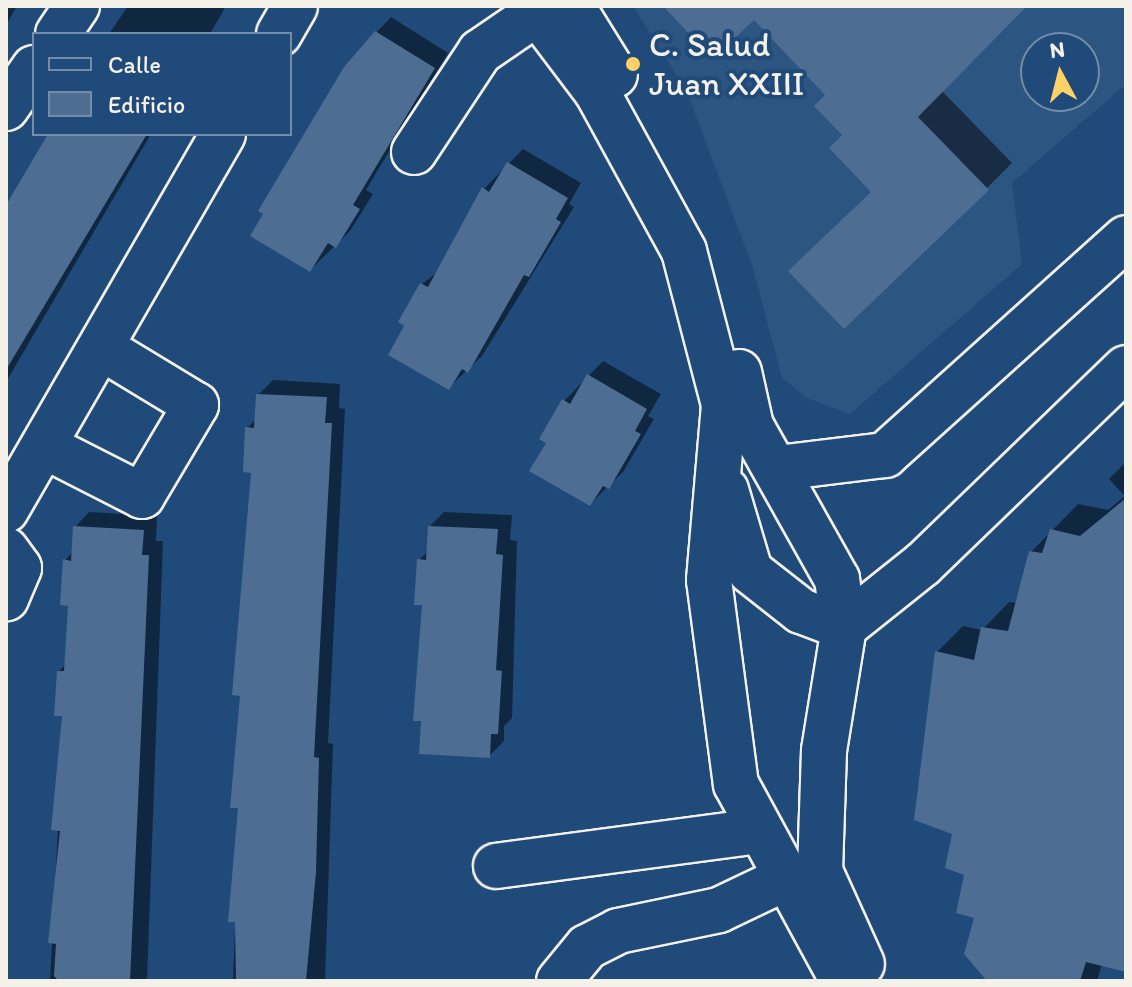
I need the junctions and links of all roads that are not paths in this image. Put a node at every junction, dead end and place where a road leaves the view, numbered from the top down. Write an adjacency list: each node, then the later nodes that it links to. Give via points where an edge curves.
1 (77, 6): 4 (street)
2 (295, 6): 5 (street)
3 (555, 10): 9 (street, via 480,52); 14 (street, via 674,173 727,306 751,426); 15 (street, via 684,251 724,405)
4 (59, 32)
5 (280, 32)
6 (32, 71): 7 (street)
7 (6, 108)
8 (222, 136): 11 (street)
9 (414, 152)
10 (1126, 238): 14 (street, via 885,455)
11 (102, 348): 13 (street); 13 (street, via 196,405 142,496)
12 (1126, 368): 19 (street, via 923,564)
13 (44, 446): 16 (street)
14 (779, 468): 19 (street, via 837,579)
15 (721, 473): 19 (street, via 750,571 801,611); 20 (street, via 709,580 718,671 736,784)
16 (6, 510)
17 (6, 550): 18 (street, via 19,568)
18 (6, 598)
19 (844, 627): 25 (street, via 824,751 820,871)
20 (760, 831): 21 (street); 22 (street)
21 (496, 866)
22 (784, 879): 23 (street, via 719,910 618,931 587,947); 24 (street)
23 (559, 981)
24 (843, 981)
25 (869, 981)

